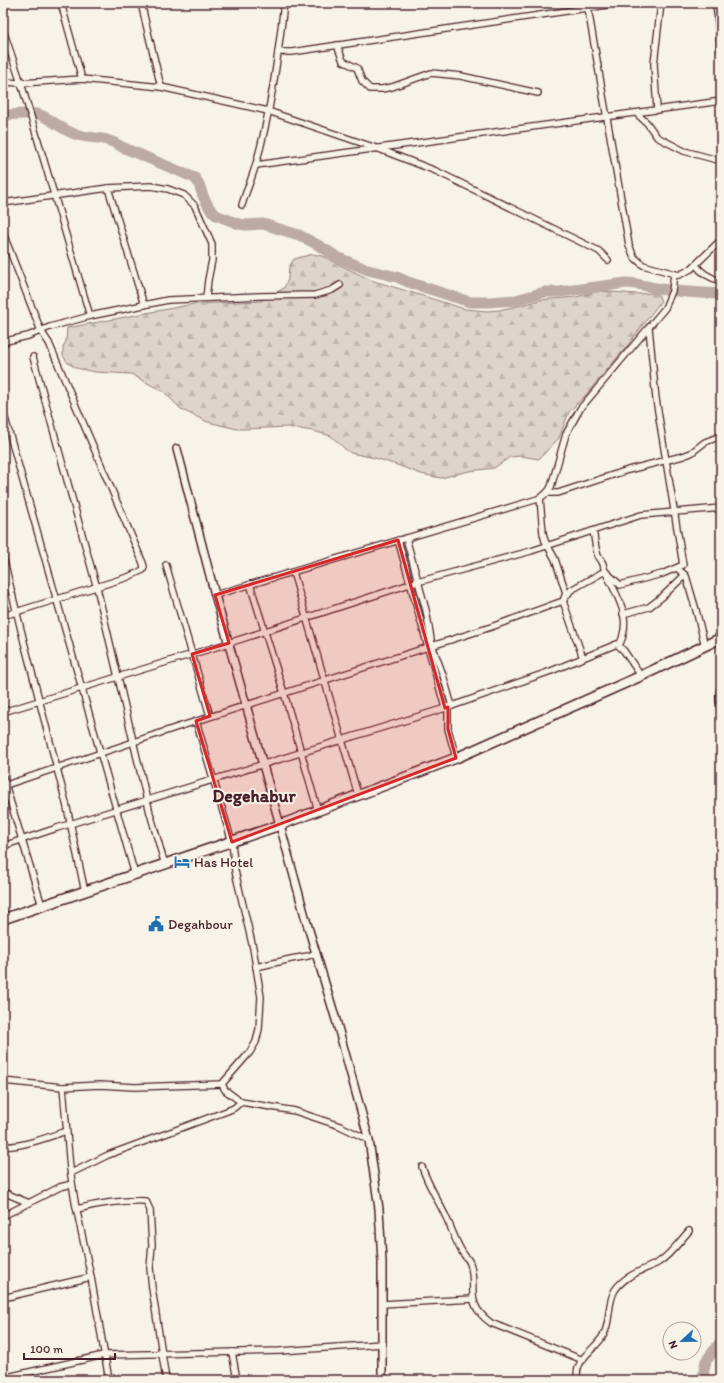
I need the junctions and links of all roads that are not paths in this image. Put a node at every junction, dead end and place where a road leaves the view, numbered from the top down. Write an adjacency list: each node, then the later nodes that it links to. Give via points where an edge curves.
1 (60, 3): 12 (street)
2 (141, 3): 15 (street)
3 (284, 3): 10 (street)
4 (621, 3): 7 (street)
5 (661, 3): 18 (street, via 654,64)
6 (716, 3): 11 (street)
7 (588, 5): 9 (street); 21 (street)
8 (3, 30): 14 (street)
9 (337, 46): 10 (street); 16 (street, via 343,61 357,68 362,81 370,89 392,87 431,73 461,76)
10 (278, 52): 19 (street)
11 (721, 52)
12 (82, 79): 14 (street); 15 (street)
13 (3, 82): 14 (street)
14 (21, 83): 26 (street)
15 (161, 87): 19 (street)
16 (538, 93)
17 (721, 101): 18 (street)
18 (657, 110): 20 (street)
19 (268, 111): 22 (street); 24 (street)
20 (636, 113): 21 (street); 23 (street, via 657,137 684,151)
21 (607, 117): 22 (street); 33 (street, via 629,245 634,257 643,265)
22 (379, 149): 24 (street); 31 (street, via 436,171 599,250)
23 (721, 161)
24 (256, 165): 28 (street)
25 (108, 188): 26 (street); 36 (street, via 151,186 168,189 184,195 195,206 212,244); 37 (street)
26 (54, 196): 27 (street); 38 (street)
27 (3, 204)
28 (242, 205)
29 (3, 233): 40 (street)
30 (721, 240): 32 (street)
31 (608, 260)
32 (696, 265): 33 (street, via 679,275); 34 (street, via 706,275)
33 (674, 274): 39 (street, via 668,304)
34 (721, 281)
35 (340, 285): 36 (street, via 315,295)
36 (206, 298): 37 (street, via 168,300)
37 (144, 305): 38 (street)
38 (90, 316): 40 (street)
39 (649, 328): 46 (street, via 656,399); 47 (street, via 580,409 566,434)
40 (41, 331): 41 (street); 64 (street, via 144,567 128,577)
41 (3, 345)
42 (33, 357): 64 (street)
43 (3, 411): 66 (street)
44 (721, 436): 46 (street, via 705,442 683,456)
45 (176, 449): 65 (street)
46 (666, 461): 47 (street, via 628,470 558,493); 50 (street)
47 (548, 493): 48 (street)
48 (540, 498): 52 (street); 54 (street, via 542,533)
49 (721, 508): 50 (street)
50 (674, 513): 51 (street, via 641,515); 57 (street, via 683,565)
51 (593, 531): 54 (street); 58 (street)
52 (406, 538): 53 (street); 61 (street)
53 (398, 540): 59 (street); 63 (street)
54 (548, 546): 61 (street); 67 (street, via 556,559 566,593)
55 (3, 557): 69 (street)
56 (166, 565): 80 (street)
57 (677, 568): 58 (street, via 620,585); 60 (street)
58 (605, 571): 67 (street, via 571,590); 71 (street, via 619,598)
59 (293, 572): 62 (street); 73 (street)
60 (685, 574): 71 (street, via 649,607); 79 (street)
61 (418, 582): 63 (street); 68 (street)
62 (250, 584): 65 (street); 74 (street)
63 (410, 584): 70 (street); 73 (street)
64 (96, 587): 66 (street); 84 (street)
65 (215, 596): 76 (street)
66 (57, 599): 69 (street); 88 (street)
67 (563, 601): 77 (street, via 491,627); 81 (street)
68 (426, 610): 70 (street); 77 (street)
69 (16, 612): 72 (street); 90 (street)
70 (418, 612): 77 (street)
71 (623, 614): 78 (street, via 624,632)
72 (3, 616)
73 (306, 618): 74 (street); 86 (street)
74 (265, 631): 76 (street); 89 (street)
75 (720, 640): 79 (highway)
76 (229, 643): 80 (street); 91 (street)
77 (430, 645): 82 (street); 85 (street); 86 (street)
78 (619, 646): 81 (street, via 617,644); 83 (street)
79 (705, 646): 83 (highway)
80 (192, 654): 84 (street); 95 (street)
81 (583, 658): 92 (street)
82 (444, 675): 85 (street); 92 (street)
83 (641, 676): 101 (highway)
84 (118, 677): 88 (street); 98 (street)
85 (436, 677): 92 (street)
86 (324, 680): 89 (street); 97 (street)
87 (721, 687): 93 (street)
88 (82, 688): 90 (street); 99 (street)
89 (284, 693): 91 (street); 100 (street)
90 (39, 701): 94 (street); 103 (street)
91 (246, 705): 95 (street); 102 (street)
92 (448, 707): 97 (street); 101 (street, via 448,729)
93 (721, 710)
94 (3, 712)
95 (210, 716): 96 (street)
96 (196, 721): 98 (street); 105 (street)
97 (342, 740): 100 (street); 107 (street)
98 (133, 742): 99 (street); 108 (street)
99 (101, 753): 103 (street); 109 (street)
100 (301, 753): 102 (street); 110 (street)
101 (456, 758): 107 (highway)
102 (263, 764): 105 (street); 112 (street)
103 (57, 768): 106 (street); 111 (street)
104 (3, 778): 106 (street)
105 (213, 780): 108 (street); 114 (street)
106 (4, 786): 113 (street)
107 (358, 795): 110 (highway)
108 (147, 800): 109 (street); 116 (street)
109 (117, 810): 111 (street); 117 (street)
110 (318, 811): 112 (highway)
111 (71, 824): 113 (street); 118 (street)
112 (280, 825): 114 (highway); 123 (street)
113 (21, 840): 115 (street); 121 (street)
114 (232, 842): 116 (highway); 124 (street, via 235,871)
115 (3, 846)
116 (165, 865): 117 (highway)
117 (135, 875): 118 (highway)
118 (85, 892): 121 (highway)
119 (721, 898): 120 (street, via 719,905)
120 (721, 901)
121 (42, 906): 122 (highway)
122 (3, 919)
123 (316, 953): 124 (street); 130 (street)
124 (256, 967): 126 (street, via 261,997 256,1042)
125 (3, 1081): 127 (street)
126 (222, 1084): 127 (street); 128 (street, via 225,1090)
127 (63, 1087): 129 (street)
128 (241, 1102): 130 (street, via 295,1111 340,1126); 133 (street, via 227,1111 108,1155)
129 (66, 1131): 131 (street, via 48,1138); 133 (street)
130 (369, 1140): 143 (street, via 379,1209)
131 (3, 1147)
132 (422, 1167): 142 (street, via 461,1251 469,1261)
133 (71, 1173): 134 (street)
134 (72, 1184): 136 (street, via 60,1187); 137 (street)
135 (3, 1192): 136 (street)
136 (29, 1204): 138 (street)
137 (77, 1209): 140 (street); 146 (street, via 102,1202 146,1201 150,1210 150,1268)
138 (3, 1216)
139 (689, 1231): 148 (street, via 671,1253 659,1262 626,1278 614,1291 604,1334)
140 (91, 1277): 141 (street); 147 (street)
141 (3, 1298)
142 (473, 1299): 143 (street); 148 (street, via 483,1317 491,1323)
143 (382, 1304): 144 (street)
144 (383, 1344): 145 (street); 153 (street)
145 (232, 1352): 146 (street); 152 (street)
146 (161, 1353): 147 (street); 151 (street)
147 (104, 1355): 149 (street); 150 (street)
148 (583, 1360): 154 (street, via 578,1368)
149 (3, 1378)
150 (109, 1380)
151 (166, 1380)
152 (237, 1380)
153 (382, 1380)
154 (577, 1380)

